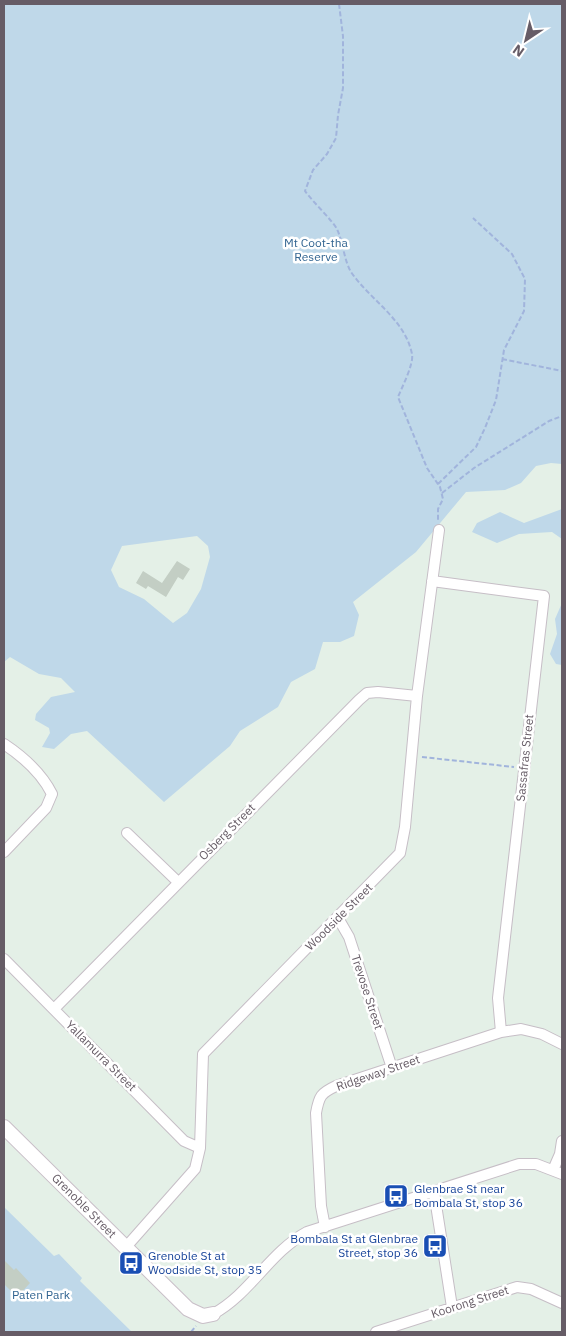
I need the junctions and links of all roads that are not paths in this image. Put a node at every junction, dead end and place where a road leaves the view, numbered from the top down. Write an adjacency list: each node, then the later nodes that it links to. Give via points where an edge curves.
1 (439, 530): 2 (street, Woodside Street)
2 (432, 582): 3 (street, Woodside Street); 11 (street, Sassafras Street, via 544,596 498,998)
3 (416, 696): 7 (street, Osberg Street, via 367,693); 8 (street, Woodside Street, via 400,854)
4 (4, 744): 6 (street, via 47,783 52,794 46,808)
5 (127, 833): 7 (street)
6 (4, 852)
7 (178, 882): 10 (street, Osberg Street)
8 (338, 918): 13 (street, Trevose Street, via 349,937); 16 (street, Woodside Street, via 203,1054)
9 (4, 959): 10 (street, Yallamurra Street)
10 (54, 1008): 16 (street, Yallamurra Street, via 184,1140)
11 (501, 1032): 12 (street, Ridgeway Street, via 521,1028); 13 (street, Ridgeway Street)
12 (562, 1044)
13 (392, 1068): 19 (street, Ridgeway Street, via 336,1086 322,1093 318,1101 321,1206)
14 (4, 1127): 20 (street, Grenoble Street)
15 (562, 1141): 17 (street)
16 (200, 1148): 20 (street, Woodside Street, via 195,1169)
17 (558, 1172): 18 (street, via 536,1164 519,1164)
18 (434, 1192): 19 (street); 22 (street)
19 (325, 1226): 23 (street, via 294,1240 227,1307)
20 (126, 1248): 23 (street, Grenoble Street, via 188,1309 203,1316)
21 (562, 1303): 22 (street, Koorong Street, via 531,1289 517,1287)
22 (452, 1307): 24 (street, Koorong Street)
23 (213, 1314)
24 (391, 1330): 25 (street, Koorong Street)
25 (376, 1332)

